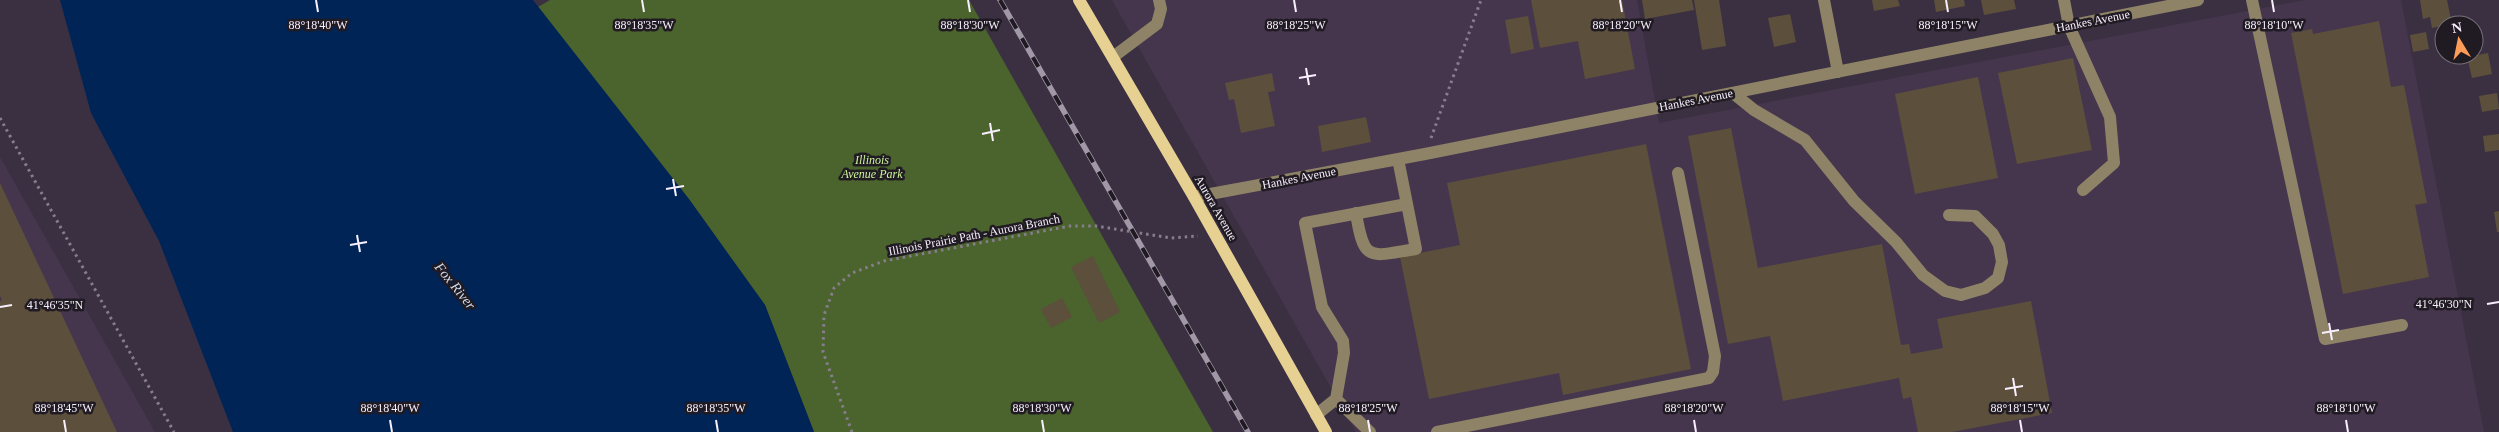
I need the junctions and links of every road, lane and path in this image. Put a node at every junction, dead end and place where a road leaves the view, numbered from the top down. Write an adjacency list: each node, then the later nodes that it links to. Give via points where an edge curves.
1 (1079, 0): 9 (main road, Aurora Avenue)
2 (1159, 0): 9 (street, via 1161,9 1157,24)
3 (1481, 0): 13 (path)
4 (1824, 0): 10 (street)
5 (2064, 0): 8 (street)
6 (2198, 0): 8 (street, Hankes Avenue)
7 (2252, 0): 22 (street, via 2325,339)
8 (2069, 26): 10 (street, Hankes Avenue); 16 (street, via 2110,117 2114,163)
9 (1113, 57): 17 (main road, Aurora Avenue)
10 (1838, 72): 11 (street, Hankes Avenue)
11 (1733, 93): 13 (street, Hankes Avenue); 20 (street, via 1754,110 1805,140 1854,201 1896,242 1923,275 1945,291 1961,294 1985,288 1998,278 2002,262 1999,244 1994,234 1975,216)
12 (0, 118): 25 (path)
13 (1426, 154): 14 (street, Hankes Avenue)
14 (1398, 159): 17 (street, Hankes Avenue); 18 (street)
15 (1678, 173): 29 (street, via 1715,356 1714,372 1709,378)
16 (2083, 190)
17 (1194, 197): 21 (main road, Aurora Avenue)
18 (1407, 204): 19 (street); 19 (street, via 1416,249 1379,254 1369,251 1360,240)
19 (1356, 213): 23 (street, via 1305,223 1322,307 1343,341)
20 (1949, 215)
21 (1213, 232): 24 (main road, Aurora Avenue); 26 (path, Illinois Prairie Path - Aurora Branch, via 1171,238 1096,226 1070,226 884,261 852,273 834,288 827,306 823,352)
22 (2402, 325)
23 (1336, 399): 24 (street); 28 (street)
24 (1316, 416): 27 (main road, Aurora Avenue)
25 (174, 432)
26 (852, 432)
27 (1326, 432)
28 (1370, 432)
29 (1437, 432)

